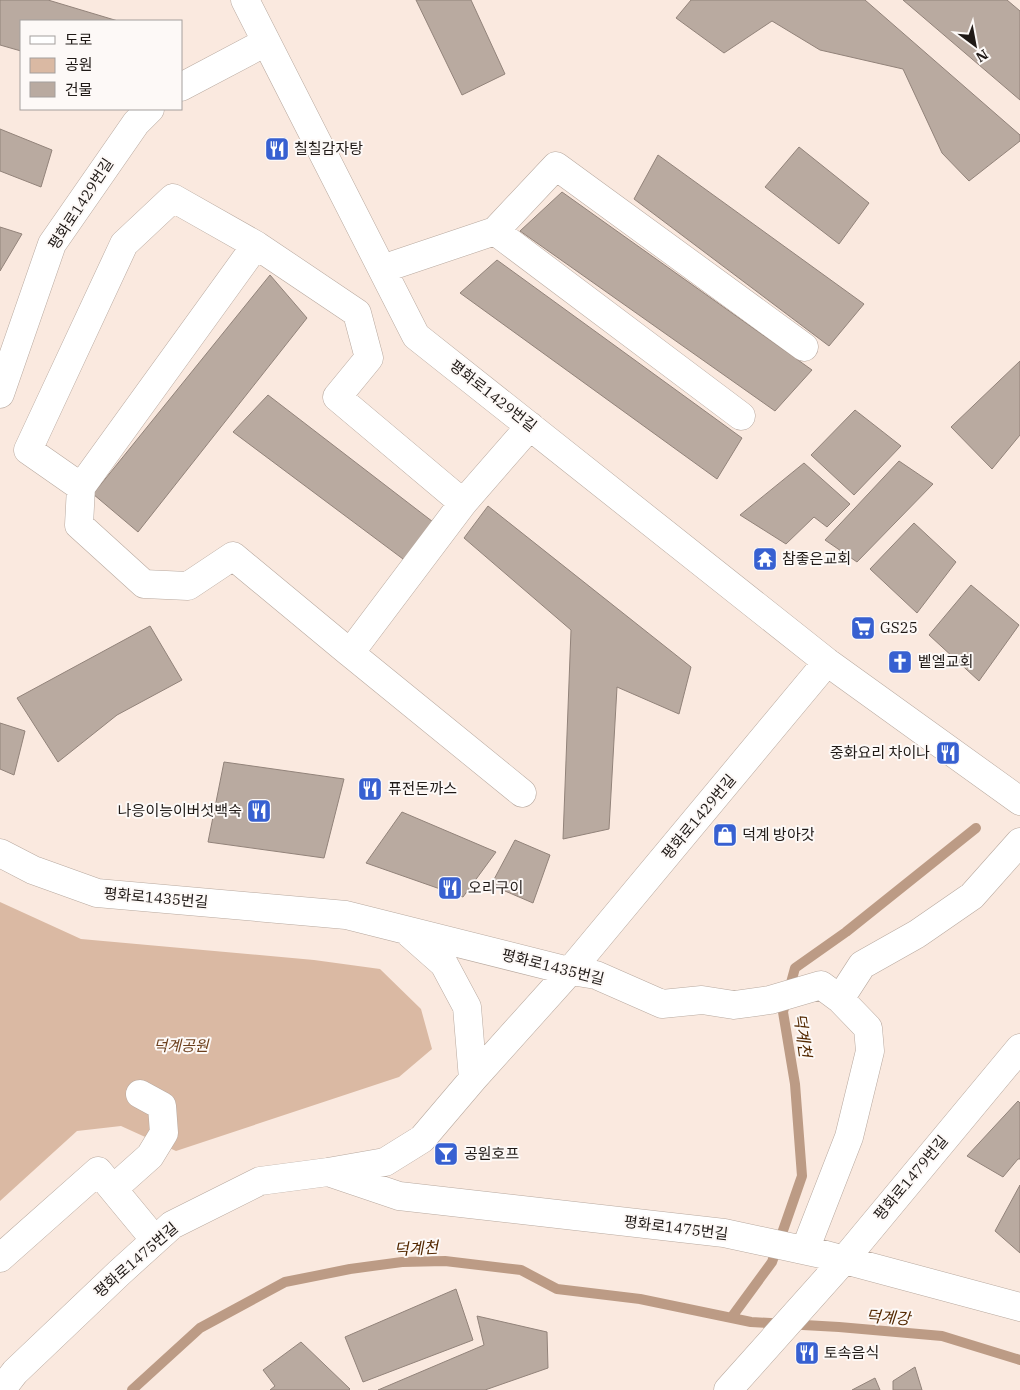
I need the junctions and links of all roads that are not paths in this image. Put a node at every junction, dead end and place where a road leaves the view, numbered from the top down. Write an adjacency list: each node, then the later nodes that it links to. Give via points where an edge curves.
1 (245, 0): 2 (street, 평화로1429번길)
2 (266, 42): 3 (street); 7 (street, 평화로1429번길)
3 (182, 86)
4 (149, 110): 9 (street, 평화로1429번길, via 136,123 52,244)
5 (495, 231): 7 (street); 8 (street, via 556,166); 10 (street)
6 (256, 245): 12 (street); 12 (street, via 173,198 124,244 28,450); 13 (street, via 357,313 369,358 337,397)
7 (382, 269): 11 (street, 평화로1429번길, via 416,336)
8 (804, 347)
9 (0, 394)
10 (741, 416)
11 (530, 426): 13 (street); 15 (street, 평화로1429번길)
12 (82, 487): 14 (street, via 79,525 144,584 188,586 233,556)
13 (463, 503): 14 (street)
14 (350, 653): 16 (street)
15 (827, 662): 17 (street, 평화로1429번길); 21 (street, 평화로1429번길)
16 (522, 794)
17 (1020, 800)
18 (1020, 842): 22 (street, via 972,896 917,934 862,965)
19 (0, 854): 20 (street, 평화로1435번길, via 33,870 97,893 346,915)
20 (406, 931): 21 (street, 평화로1435번길); 24 (street, 평화로1435번길, via 444,964 467,1007)
21 (570, 971): 22 (street, 평화로1435번길, via 596,974 662,1004 702,1000 734,1005 770,1000 821,985); 24 (street, 평화로1475번길)
22 (840, 999): 29 (street, 평화로1435번길, via 868,1028 870,1051 849,1137)
23 (1020, 1048): 31 (street, 평화로1479번길)
24 (473, 1079): 26 (street, 평화로1475번길, via 422,1139 386,1162)
25 (140, 1094): 27 (street, via 162,1106 164,1133 150,1156)
26 (328, 1172): 28 (street, 평화로1475번길, via 260,1181 172,1225); 29 (street, 평화로1475번길, via 399,1196 724,1233)
27 (113, 1189): 28 (street); 30 (street, via 98,1171)
28 (155, 1240): 33 (street, 평화로1475번길, via 15,1372)
29 (802, 1250): 31 (street, 평화로1475번길)
30 (0, 1258)
31 (844, 1260): 32 (street, 평화로1475번길); 34 (street, 평화로1479번길)
32 (1020, 1307)
33 (1, 1390)
34 (728, 1390)

